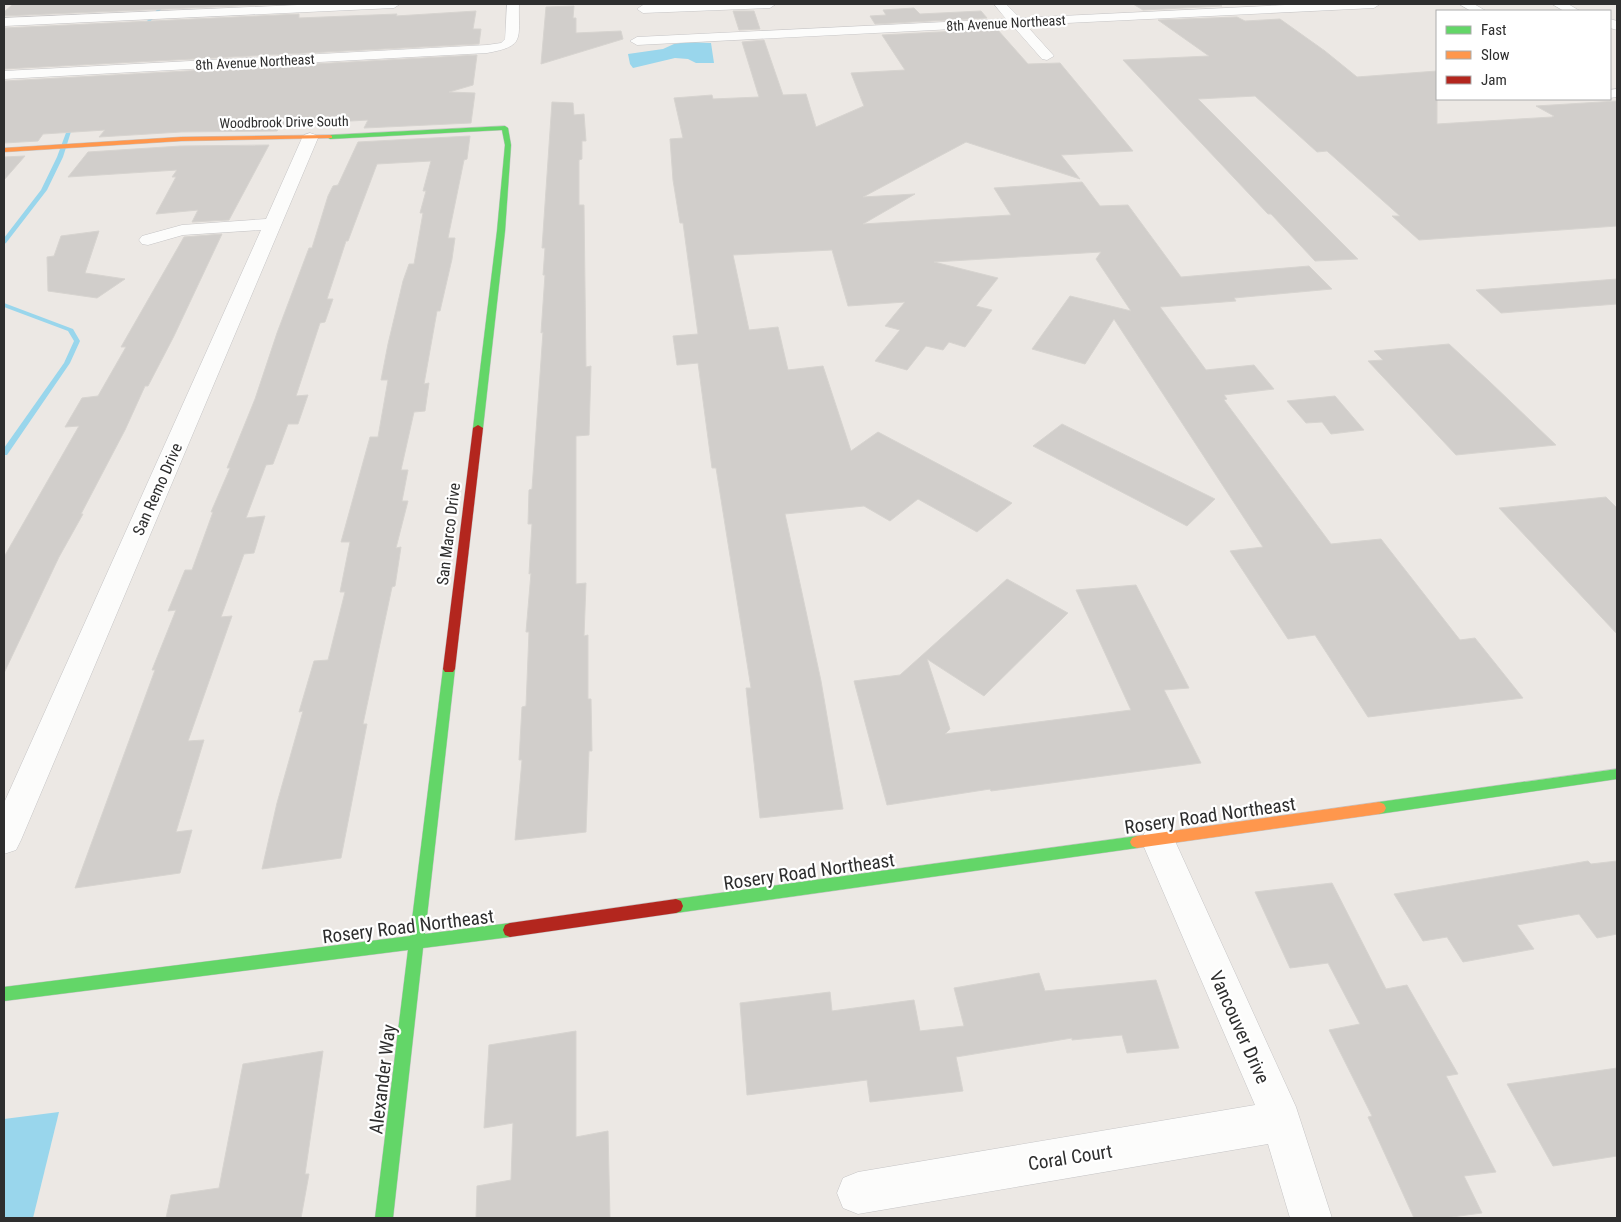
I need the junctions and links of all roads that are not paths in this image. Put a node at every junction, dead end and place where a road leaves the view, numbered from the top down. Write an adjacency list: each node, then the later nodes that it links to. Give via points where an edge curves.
1 (394, 4): 11 (street)
2 (514, 4): 15 (street, 8th Avenue Northeast, via 511,40 505,46 487,50)
3 (770, 4): 8 (street)
4 (1000, 4): 12 (street)
5 (1374, 4): 12 (street, 8th Avenue Northeast)
6 (1465, 4): 9 (street)
7 (1558, 4): 10 (street)
8 (643, 9)
9 (1478, 10)
10 (1572, 10)
11 (4, 22)
12 (1017, 23): 13 (street, 8th Avenue Northeast); 14 (street)
13 (637, 41)
14 (1047, 56)
15 (4, 75)
16 (505, 128): 17 (street, Woodbrook Drive South); 24 (street, San Marco Drive, via 508,145 501,231)
17 (310, 138): 18 (street, Woodbrook Drive South, via 181,139); 19 (street, San Remo Drive)
18 (4, 150)
19 (273, 224): 20 (street, via 182,230); 22 (street, San Remo Drive)
20 (148, 240)
21 (1617, 774): 23 (street, Rosery Road Northeast)
22 (4, 840)
23 (1158, 840): 24 (street, Rosery Road Northeast); 26 (street, Vancouver Drive)
24 (416, 943): 25 (street, Rosery Road Northeast); 28 (street, Alexander Way)
25 (4, 994)
26 (1282, 1121): 27 (street, Coral Court); 29 (street, Vancouver Drive)
27 (858, 1193)
28 (384, 1218)
29 (1311, 1218)

